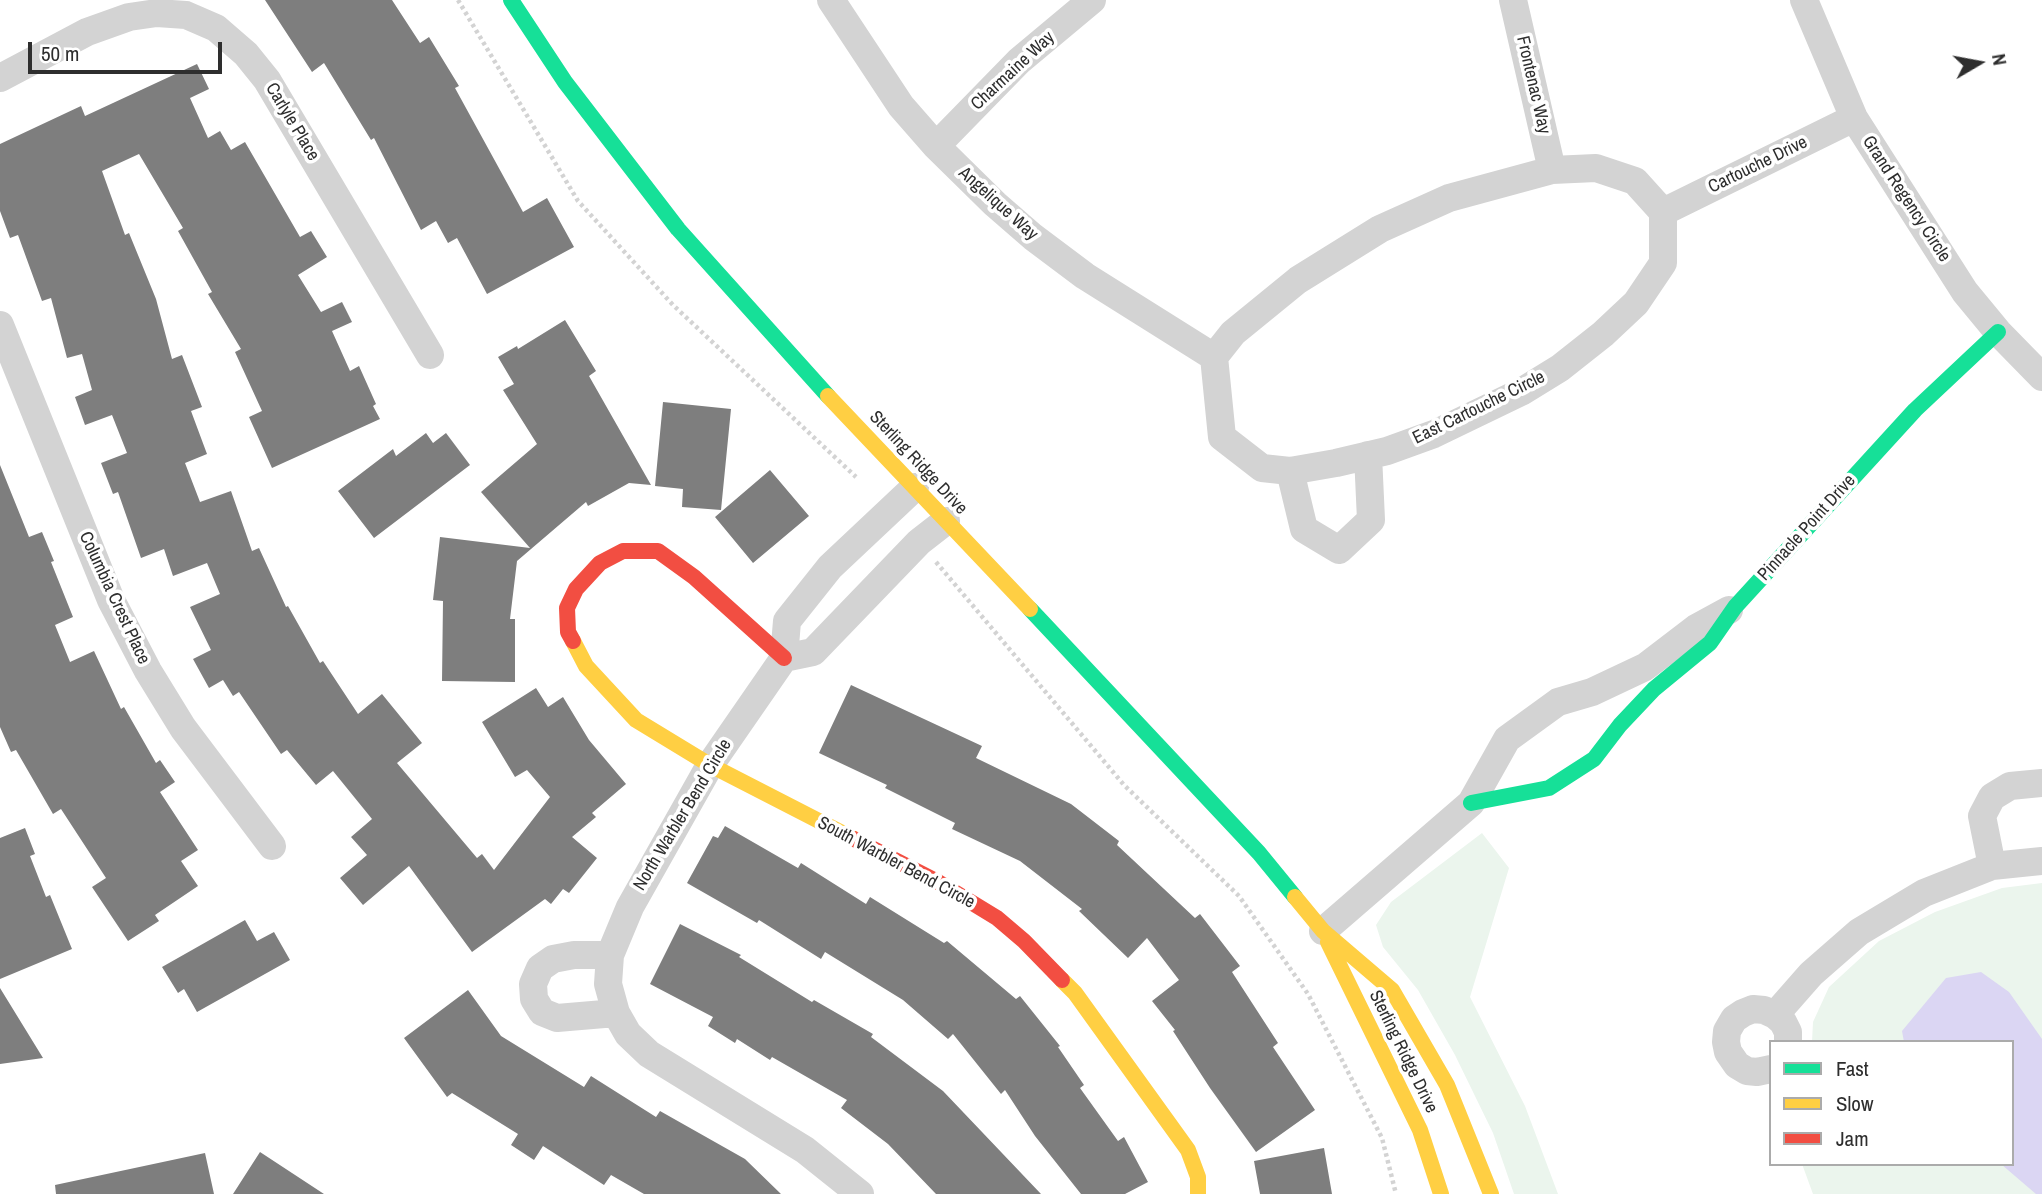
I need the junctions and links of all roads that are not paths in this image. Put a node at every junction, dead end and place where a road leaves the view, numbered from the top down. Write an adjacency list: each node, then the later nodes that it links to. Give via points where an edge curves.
1 (511, 0): 18 (street, Sterling Ridge Drive, via 565,82 678,229)
2 (831, 0): 8 (street, Angelique Way, via 901,106)
3 (1092, 0): 8 (street, Charmaine Way, via 1020,61)
4 (1513, 0): 9 (street, Frontenac Way)
5 (1804, 0): 7 (street, Grand Regency Circle)
6 (0, 78): 13 (street, Carlyle Place, via 87,32 129,17 187,15 216,28 267,80)
7 (1854, 118): 10 (street, Cartouche Drive); 12 (street, Grand Regency Circle, via 1965,292)
8 (936, 146): 14 (street, Angelique Way, via 1033,237 1085,276)
9 (1552, 170): 10 (street, via 1596,168 1635,181); 14 (street, via 1449,198 1380,229 1298,280 1233,333)
10 (1663, 212): 16 (street, East Cartouche Circle, via 1663,262 1636,303 1603,334 1521,391 1434,434)
11 (0, 325): 27 (street, Columbia Crest Place, via 111,600 183,728)
12 (1998, 332): 15 (street, Grand Regency Circle); 20 (street, Pinnacle Point Drive, via 1914,410)
13 (430, 355)
14 (1214, 357): 17 (street, East Cartouche Circle, via 1222,437 1262,468)
15 (2042, 377)
16 (1368, 455): 17 (street, East Cartouche Circle); 17 (street, via 1371,520 1339,550 1304,529)
17 (1290, 471)
18 (915, 487): 19 (street, Sterling Ridge Drive); 21 (street, via 830,568 787,621)
19 (946, 521): 21 (street, via 919,542 813,652); 30 (street, Sterling Ridge Drive, via 1259,853)
20 (1735, 607): 22 (street, Pinnacle Point Drive, via 1696,628 1645,667); 23 (street, Pinnacle Point Drive, via 1710,643)
21 (784, 658): 24 (street, North Warbler Bend Circle); 24 (street, South Warbler Bend Circle, via 658,551 623,551 600,563 576,589 567,608 568,632 586,666 636,720)
22 (1592, 692): 23 (street); 26 (street, Pinnacle Point Drive, via 1558,702 1507,738)
23 (1620, 725): 26 (street, Pinnacle Point Drive, via 1594,759 1549,788)
24 (710, 765): 31 (street, North Warbler Bend Circle, via 630,906); 37 (street, South Warbler Bend Circle, via 937,882 997,918 1024,941 1075,993 1188,1150 1198,1177)
25 (2042, 783): 29 (street, via 2010,786 1992,797 1982,816)
26 (1471, 803): 30 (street, Pinnacle Point Drive)
27 (272, 846)
28 (2042, 861): 29 (street)
29 (1992, 866): 33 (street, via 1924,893 1859,932)
30 (1323, 931): 38 (street, Sterling Ridge Drive, via 1420,1130); 39 (street, Sterling Ridge Drive, via 1392,990 1447,1084)
31 (610, 954): 32 (street, North Warbler Bend Circle, via 608,984); 32 (street, via 553,959 540,968 533,985 534,999 542,1012 557,1017)
32 (616, 1013): 36 (street, via 628,1034 649,1054 805,1150)
33 (1775, 1014): 34 (street, via 1788,1032); 35 (street, via 1753,1009 1734,1019 1727,1031 1728,1052 1737,1065 1758,1072)
34 (1788, 1040)
35 (1769, 1069)
36 (860, 1194)
37 (1198, 1194)
38 (1441, 1194)
39 (1490, 1194)

